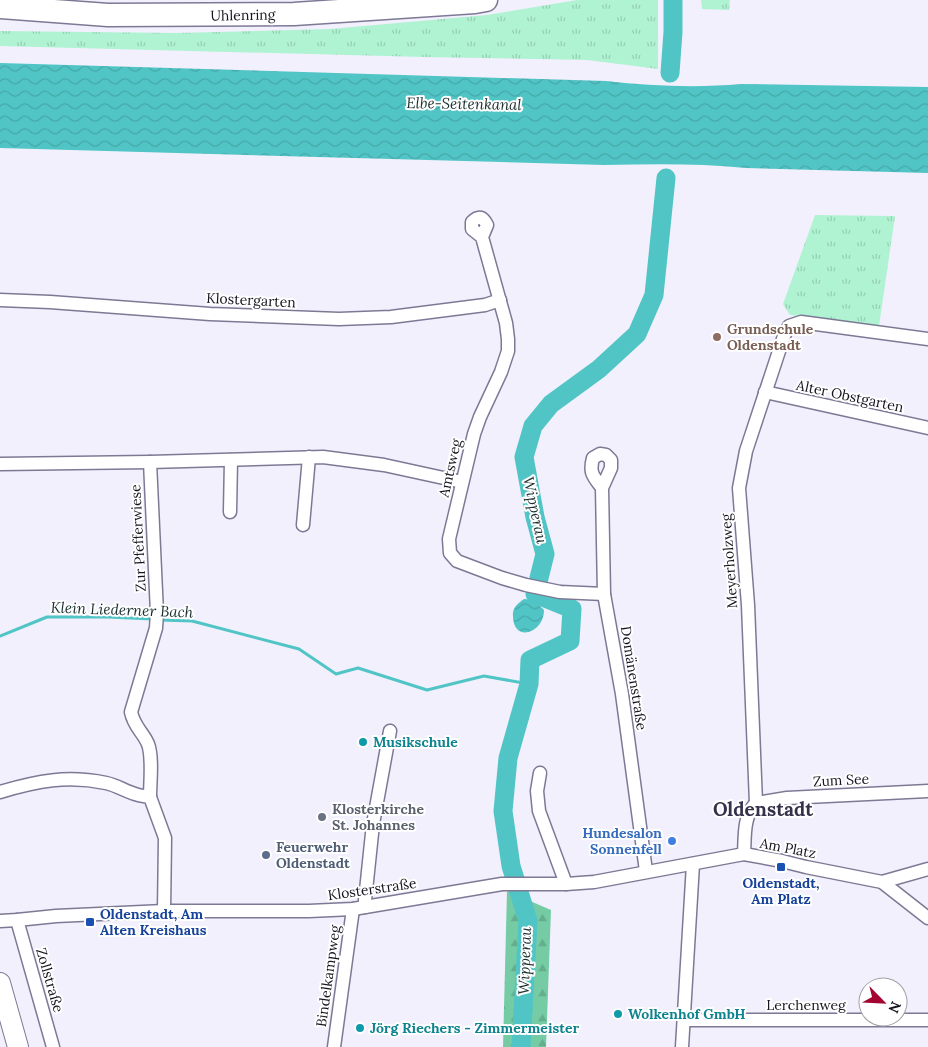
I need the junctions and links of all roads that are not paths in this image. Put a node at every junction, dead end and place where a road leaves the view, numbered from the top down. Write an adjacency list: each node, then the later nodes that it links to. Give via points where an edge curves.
1 (486, 0): 3 (highway, Uhlenring, via 294,14)
2 (0, 7): 3 (highway, Uhlenring)
3 (108, 15): 4 (highway)
4 (0, 20)
5 (482, 237): 7 (street, Amtsweg)
6 (0, 300): 7 (street, Klostergarten, via 339,319 391,317 485,305)
7 (500, 300): 15 (street, Amtsweg, via 508,351 480,416)
8 (928, 339): 9 (street, Meyerholzweg, via 801,322 789,326)
9 (765, 392): 10 (street, Alter Obstgarten); 25 (street, Meyerholzweg, via 746,451 739,488 748,605)
10 (928, 428)
11 (309, 457): 12 (street); 15 (street, via 384,465); 18 (street)
12 (230, 460): 13 (street); 17 (street)
13 (150, 462): 14 (street); 24 (street, Zur Pfefferwiese, via 156,628 131,712 132,721 148,744)
14 (0, 464)
15 (462, 482): 19 (street, Amtsweg, via 449,539 450,553 457,561 526,586)
16 (602, 488): 19 (street, Domänenstraße)
17 (230, 512)
18 (303, 525)
19 (604, 594): 29 (street, Domänenstraße, via 622,694)
20 (390, 732): 32 (street, Bindelkampweg, via 372,824 365,900)
21 (540, 772): 31 (street, via 537,791 539,811)
22 (928, 791): 25 (street, Zum See, via 787,798)
23 (0, 792): 24 (street, via 54,779 83,779)
24 (150, 797): 33 (street, via 165,838)
25 (756, 803): 26 (street, Am Platz, via 747,820)
26 (744, 854): 27 (street, Klosterstraße); 30 (street, Am Platz)
27 (693, 864): 29 (street, Klosterstraße); 38 (street)
28 (928, 869): 30 (street)
29 (646, 872): 31 (street, Klosterstraße)
30 (882, 882): 34 (street)
31 (566, 884): 32 (street, Klosterstraße, via 502,884)
32 (359, 908): 33 (street, Klosterstraße); 42 (street, Bindelkampweg)
33 (164, 911): 35 (street, Klosterstraße)
34 (928, 918)
35 (17, 920): 36 (street, Klosterstraße); 41 (street, Zollstraße)
36 (0, 921)
37 (0, 983): 40 (main road)
38 (684, 1020): 39 (street, Lerchenweg); 43 (street)
39 (928, 1020)
40 (18, 1047)
41 (53, 1047)
42 (334, 1047)
43 (682, 1047)

